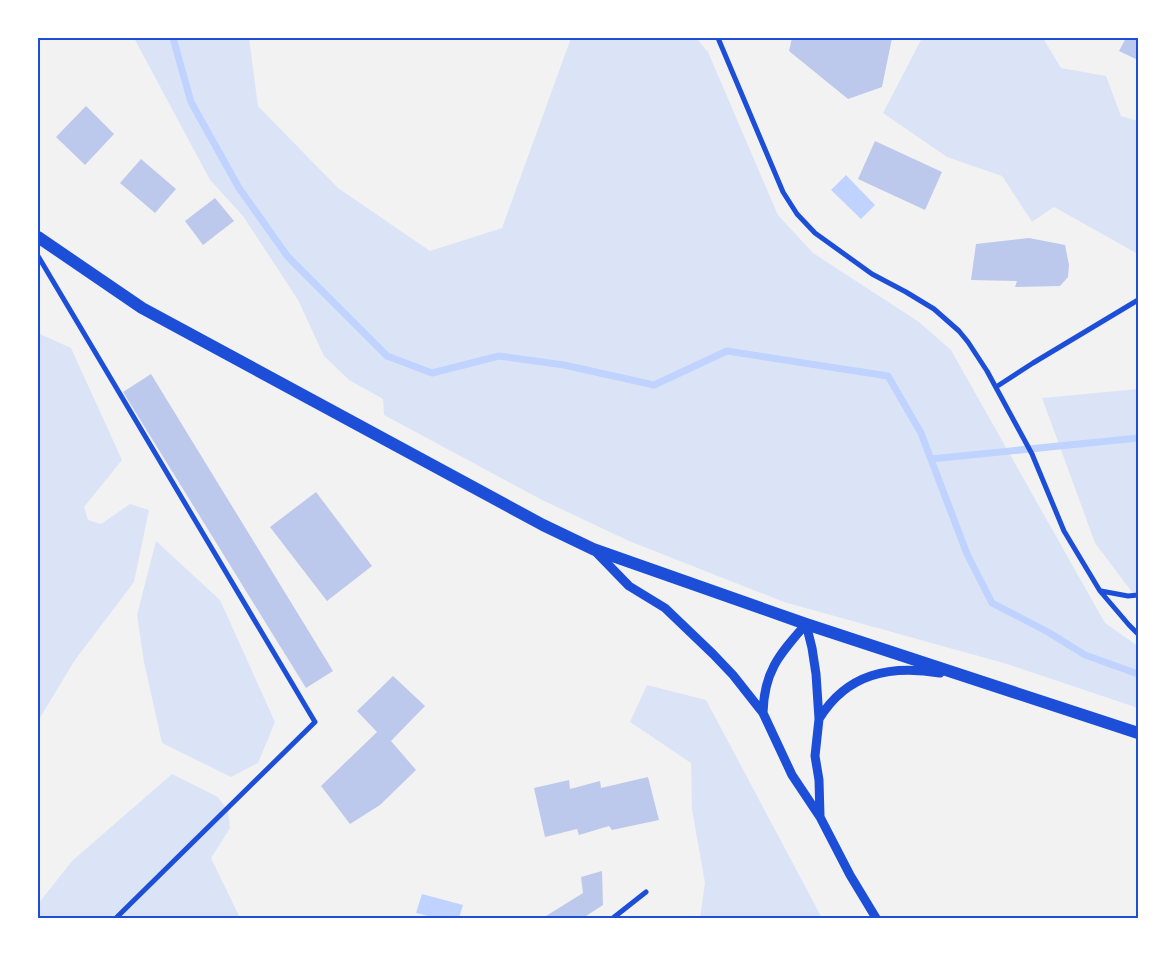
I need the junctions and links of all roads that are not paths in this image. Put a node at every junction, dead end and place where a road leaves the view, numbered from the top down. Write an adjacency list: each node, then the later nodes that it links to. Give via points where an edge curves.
1 (718, 38): 5 (street, via 783,192 797,214 815,233 872,274 934,309 959,331 976,352)
2 (38, 237): 6 (main road, via 142,308)
3 (38, 256): 17 (street, via 315,722)
4 (1138, 300): 5 (street)
5 (996, 388): 7 (street, via 1032,454 1064,531)
6 (593, 549): 9 (main road); 12 (street, via 629,586 665,608 713,654)
7 (1100, 591): 8 (street); 10 (street)
8 (1138, 595)
9 (806, 624): 11 (main road); 12 (street, via 774,665 763,694); 13 (street, via 814,660)
10 (1138, 634)
11 (970, 677): 13 (street, via 926,670 886,671 855,682 826,707); 14 (main road)
12 (763, 713): 15 (street, via 792,775)
13 (819, 719): 15 (street, via 816,756)
14 (1138, 733)
15 (820, 816): 19 (street)
16 (646, 892): 18 (street)
17 (116, 918)
18 (613, 918)
19 (876, 918)

